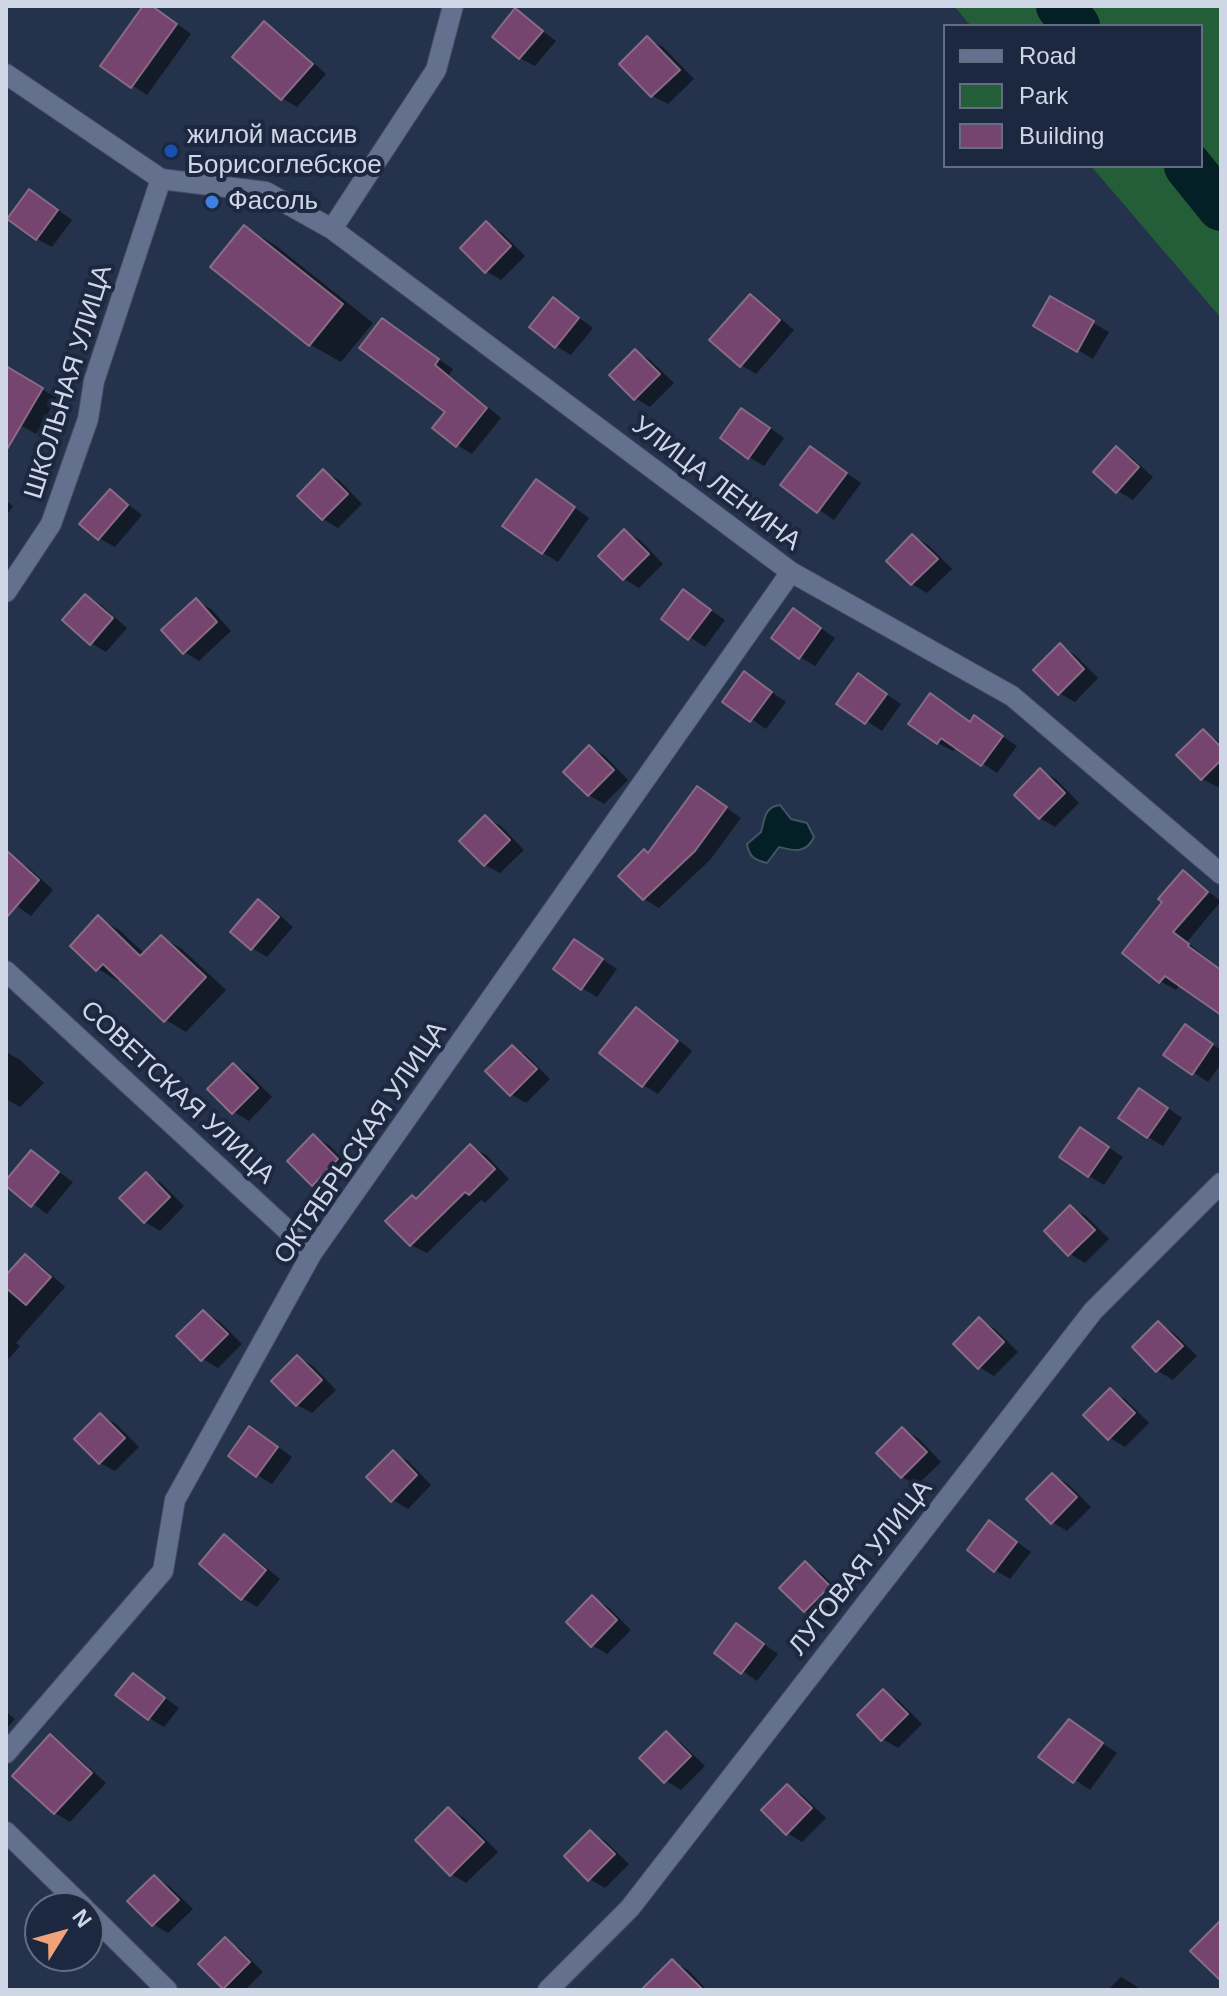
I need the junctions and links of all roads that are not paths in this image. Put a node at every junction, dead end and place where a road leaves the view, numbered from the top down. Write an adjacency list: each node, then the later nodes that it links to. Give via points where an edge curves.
1 (453, 6): 4 (street, via 436,70)
2 (6, 74): 3 (street)
3 (161, 179): 4 (street, УЛИЦА ЛЕНИНА, via 266,192); 6 (street, ШКОЛЬНАЯ УЛИЦА, via 51,524)
4 (332, 229): 5 (street, УЛИЦА ЛЕНИНА)
5 (791, 572): 7 (street, УЛИЦА ЛЕНИНА, via 1012,696); 10 (street, ОКТЯБРЬСКАЯ УЛИЦА)
6 (6, 592)
7 (1221, 874)
8 (6, 971): 10 (street, СОВЕТСКАЯ УЛИЦА)
9 (1221, 1183): 16 (street, ЛУГОВАЯ УЛИЦА, via 1093,1311 630,1908)
10 (312, 1253): 11 (street, ОКТЯБРЬСКАЯ УЛИЦА, via 175,1500 163,1571)
11 (6, 1753)
12 (6, 1832): 13 (street)
13 (68, 1892)
14 (104, 1928): 15 (street)
15 (167, 1990)
16 (548, 1990)

